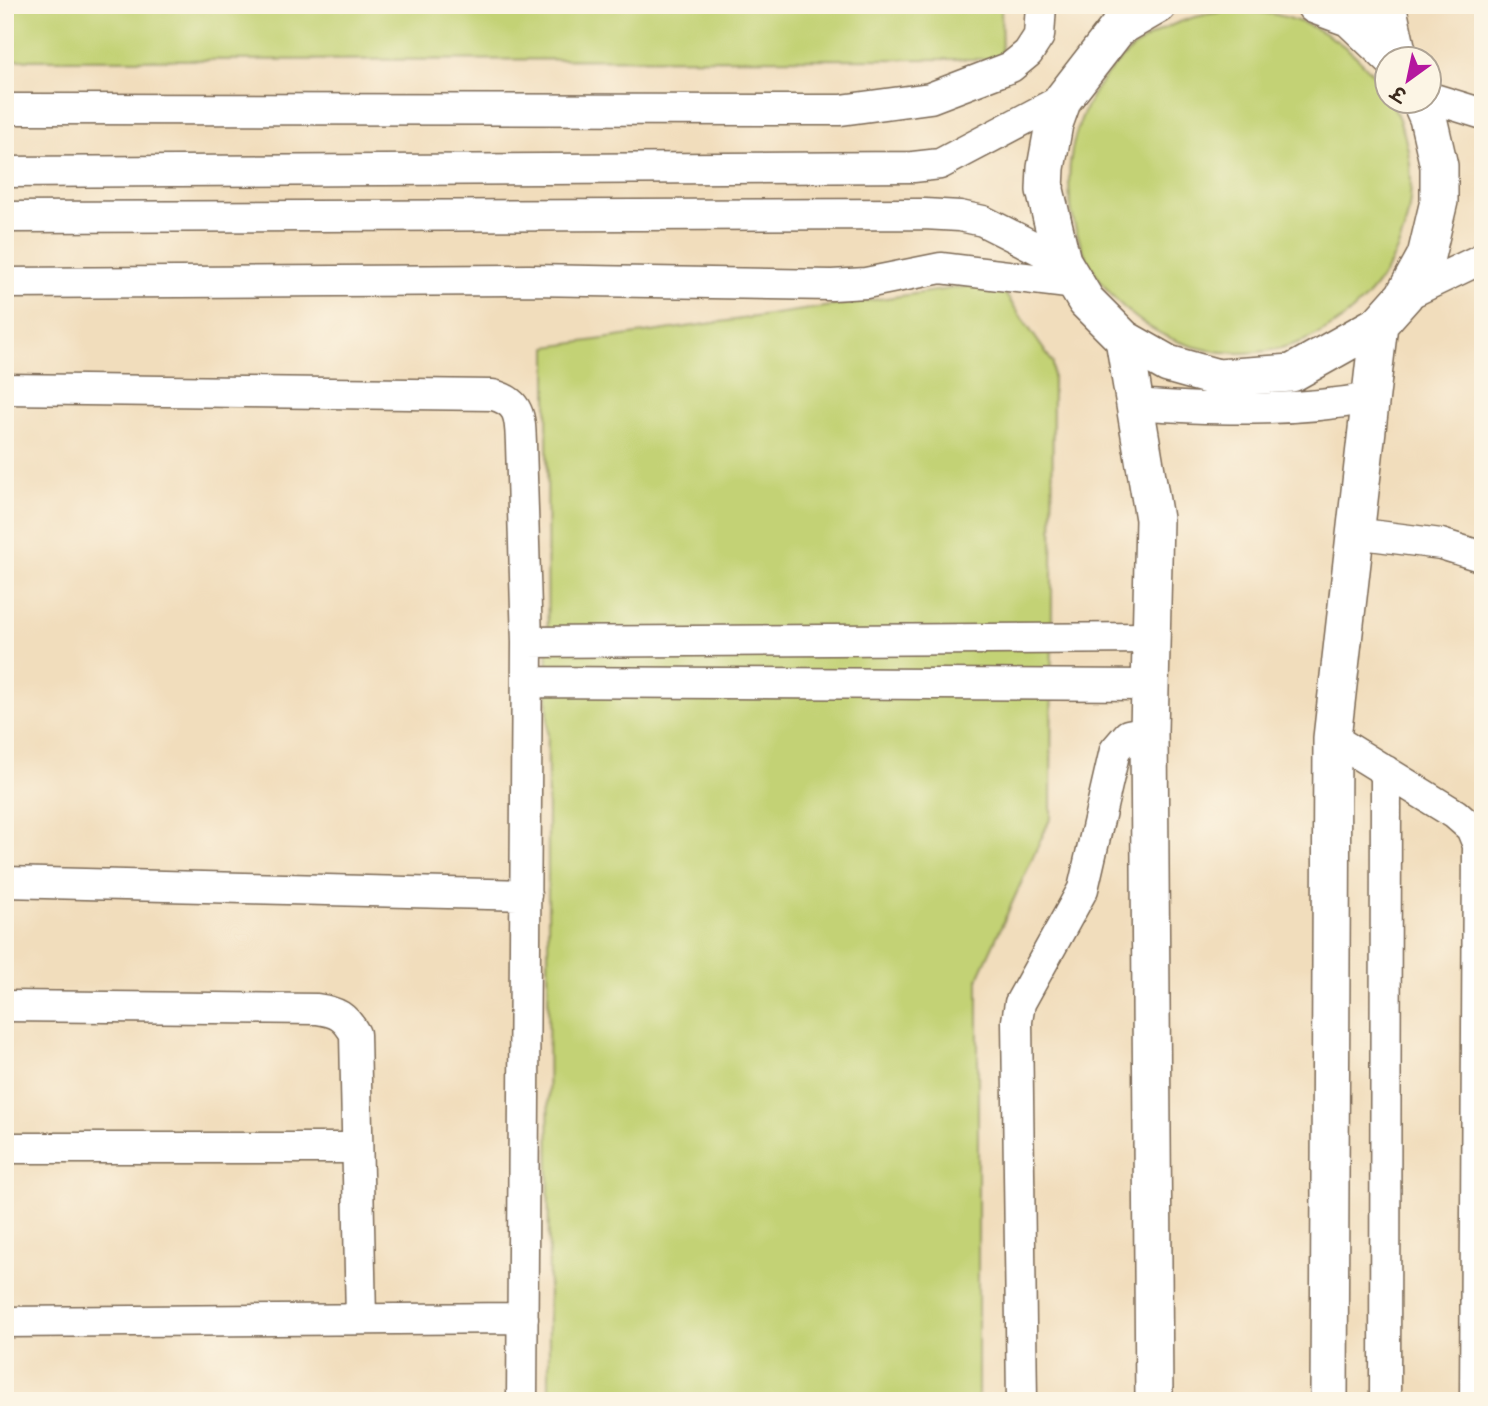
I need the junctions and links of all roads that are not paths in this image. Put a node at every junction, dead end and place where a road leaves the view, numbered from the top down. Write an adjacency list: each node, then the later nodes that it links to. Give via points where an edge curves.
1 (1041, 5): 10 (street, via 1039,36 1011,67 930,98 841,110)
2 (1158, 5): 5 (main road)
3 (1315, 5): 6 (main road, via 1350,18)
4 (1387, 5): 7 (main road)
5 (1121, 17): 8 (main road)
6 (1381, 46)
7 (1394, 46)
8 (1063, 99): 13 (street, via 940,164 913,167); 16 (main road, via 1054,124 1045,190)
9 (1442, 101): 11 (street)
10 (5, 109)
11 (1483, 114)
12 (1427, 116): 18 (main road, via 1439,166 1439,201 1426,256)
13 (5, 172)
14 (5, 217): 16 (street, via 924,214 984,221)
15 (1483, 258): 18 (street)
16 (1069, 272): 17 (street, via 941,268 832,285 529,279); 20 (main road, via 1086,301)
17 (5, 283)
18 (1404, 296): 19 (main road)
19 (1380, 324): 20 (main road, via 1292,373 1230,377 1168,364); 22 (main road)
20 (1124, 339): 23 (main road)
21 (5, 389): 27 (street, via 503,398 520,418)
22 (1371, 398): 23 (street, via 1274,409); 24 (main road)
23 (1134, 404): 26 (main road, via 1154,519)
24 (1354, 533): 25 (street, via 1441,544); 31 (main road)
25 (1483, 557)
26 (1152, 638): 27 (street); 29 (main road)
27 (527, 642): 28 (street)
28 (527, 682): 29 (street); 35 (street)
29 (1152, 685): 30 (main road)
30 (1149, 731): 43 (street, via 1128,735 1115,750 1083,889 1029,982 1018,1012); 44 (main road)
31 (1332, 738): 32 (street); 45 (main road)
32 (1386, 771): 33 (street, via 1455,814 1471,828); 46 (street)
33 (1480, 845): 47 (street)
34 (5, 882): 35 (street)
35 (526, 895): 39 (street)
36 (5, 1006): 37 (street, via 337,1012 355,1034)
37 (358, 1148): 38 (street); 40 (street)
38 (5, 1149)
39 (523, 1318): 40 (street); 42 (street)
40 (361, 1319): 41 (street)
41 (5, 1322)
42 (522, 1401)
43 (1022, 1401)
44 (1154, 1401)
45 (1329, 1401)
46 (1385, 1401)
47 (1475, 1401)

